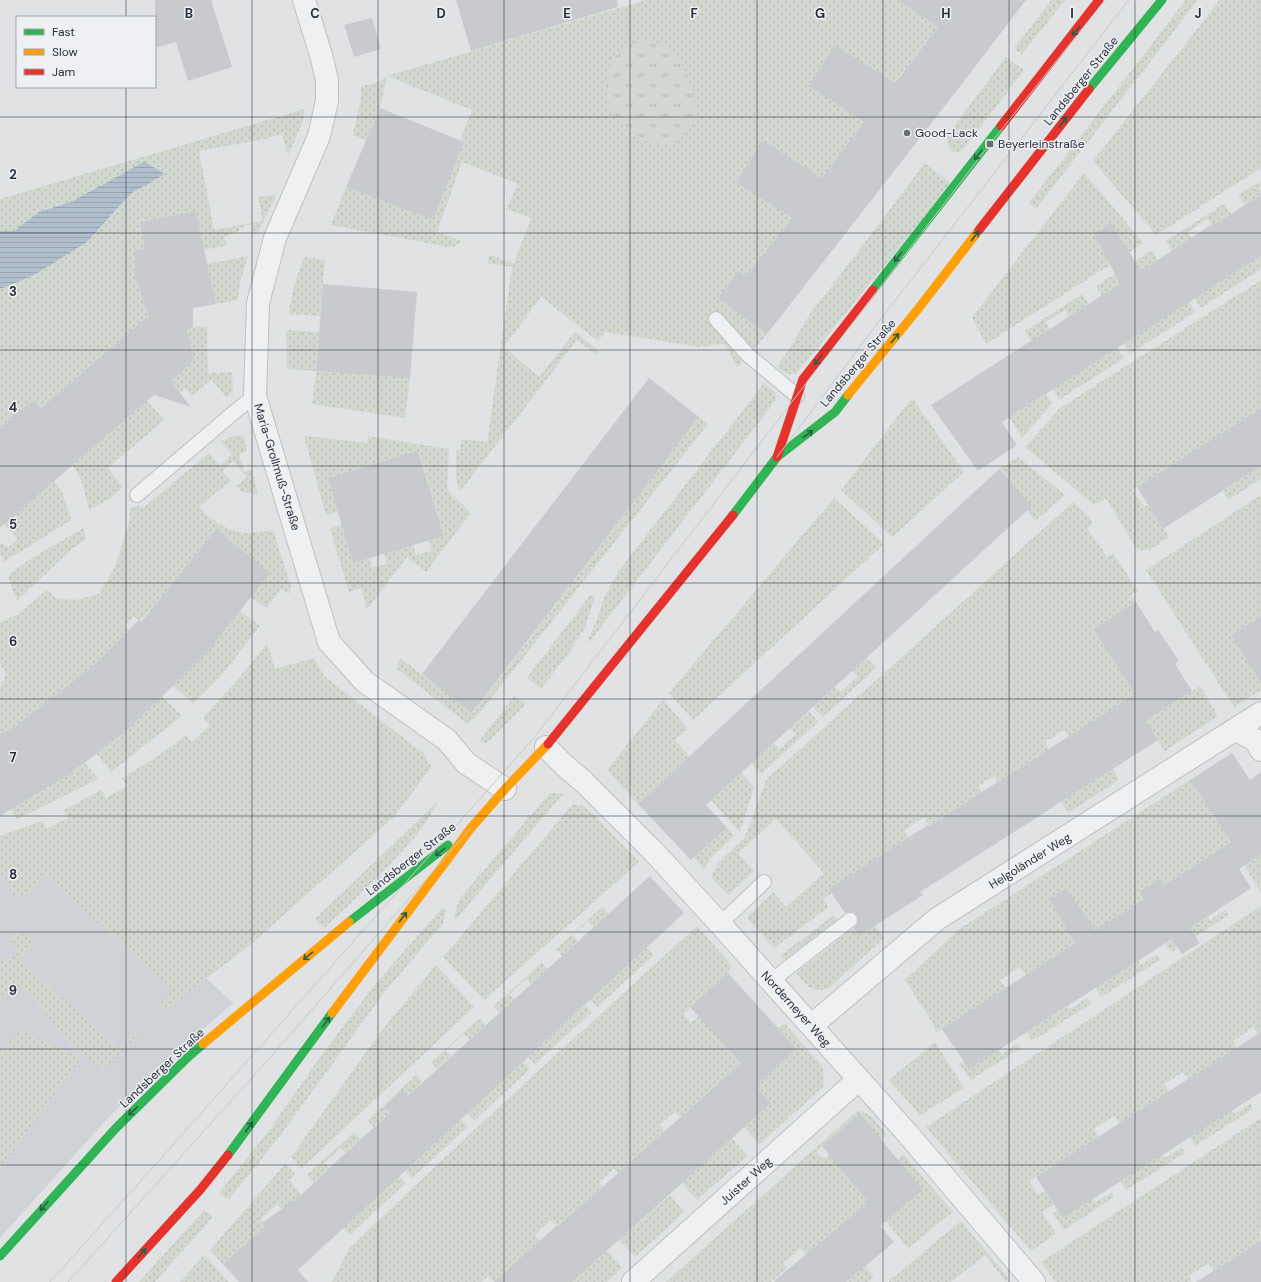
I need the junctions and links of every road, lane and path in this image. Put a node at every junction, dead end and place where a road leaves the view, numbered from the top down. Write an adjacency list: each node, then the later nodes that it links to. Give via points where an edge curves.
1 (304, 0): 5 (street, Maria-Grollmuß-Straße, via 327,80 327,101 319,136 275,238 258,303)
2 (1099, 0): 6 (street, one-way to 6, via 803,379)
3 (1162, 0): 7 (street, Landsberger Straße, one-way to 3, via 835,412 1072,110)
4 (716, 319): 6 (lane, via 748,355)
5 (256, 396): 8 (lane); 13 (street, Maria-Grollmuß-Straße, via 329,642 365,682 447,740 466,763)
6 (797, 396): 7 (street)
7 (776, 457): 11 (street)
8 (137, 495)
9 (1261, 713): 10 (street, Helgoländer Weg)
10 (1236, 730): 12 (street, via 1255,740); 19 (street, Helgoländer Weg, via 937,919)
11 (546, 747): 13 (street); 17 (street, Norderneyer Weg, via 654,852)
12 (1261, 750)
13 (504, 789): 14 (street)
14 (471, 828): 21 (street, Landsberger Straße, one-way to 21, via 338,931 188,1057 116,1128); 22 (street, Landsberger Straße, one-way to 14, via 226,1158)
15 (764, 882): 17 (lane)
16 (850, 920): 18 (lane)
17 (720, 924): 18 (street, Norderneyer Weg)
18 (772, 982): 19 (street, Norderneyer Weg)
19 (811, 1026): 20 (street, Norderneyer Weg)
20 (859, 1079): 23 (street, Juister Weg); 24 (street, Norderneyer Weg)
21 (0, 1256)
22 (116, 1282)
23 (633, 1282)
24 (1034, 1282)

